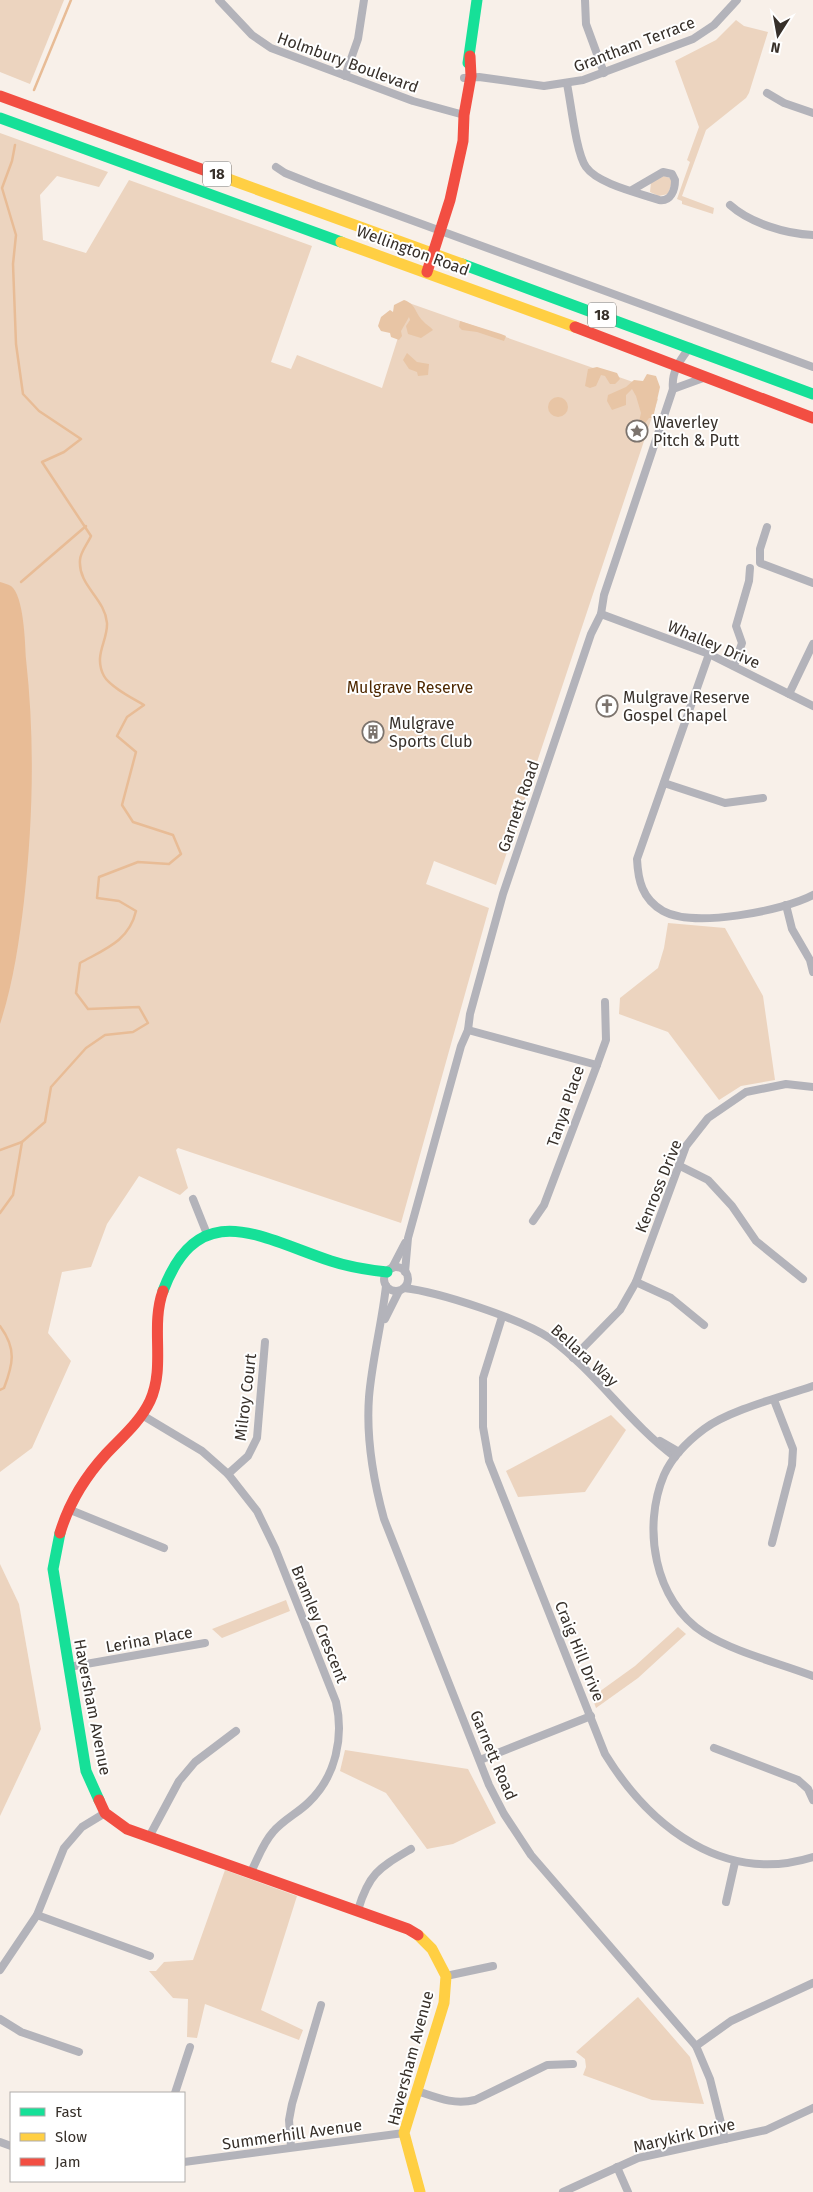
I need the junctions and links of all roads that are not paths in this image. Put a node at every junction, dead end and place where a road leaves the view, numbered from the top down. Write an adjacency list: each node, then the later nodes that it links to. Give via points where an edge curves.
1 (364, 0): 7 (street, via 358,38)
2 (477, 0): 8 (main road)
3 (585, 0): 6 (street, via 586,24)
4 (736, 0): 6 (street, Grantham Terrace, via 714,25 693,39)
5 (223, 2): 7 (street, Holmbury Boulevard, via 265,45)
6 (604, 73): 9 (street, Grantham Terrace)
7 (345, 76): 13 (street, Holmbury Boulevard, via 441,113)
8 (469, 78): 9 (street, Grantham Terrace, via 538,86); 13 (main road)
9 (567, 84): 16 (street, via 580,154 586,167 600,178)
10 (767, 93): 12 (street)
11 (0, 96): 20 (main road, Wellington Road / 18)
12 (813, 113)
13 (458, 115): 18 (main road, via 459,155)
14 (0, 118): 21 (main road, Wellington Road / 18)
15 (276, 166): 18 (street, Wellington Road, via 291,176)
16 (632, 190): 16 (street, via 662,172 672,174 675,180 672,194 665,200)
17 (730, 205): 19 (street, via 741,214 768,225)
18 (440, 231): 20 (main road); 24 (street, Wellington Road)
19 (813, 235)
20 (433, 254): 21 (main road); 22 (main road, Wellington Road / 18)
21 (427, 272): 23 (main road, Wellington Road / 18)
22 (690, 347): 23 (street, Garnett Road); 26 (main road, Wellington Road / 18)
23 (678, 365): 25 (main road, Wellington Road / 18); 27 (street, Garnett Road, via 672,380)
24 (813, 367)
25 (707, 376): 27 (street); 29 (main road, Wellington Road / 18)
26 (772, 378): 28 (main road, Wellington Road / 18); 29 (main road)
27 (673, 389): 34 (street, Garnett Road, via 604,594)
28 (813, 394)
29 (763, 399): 30 (main road, Wellington Road / 18)
30 (813, 418)
31 (767, 528): 33 (street, via 760,549 760,563)
32 (750, 568): 37 (street, via 736,626 742,642)
33 (813, 583)
34 (601, 614): 36 (street, Whalley Drive); 46 (street, Garnett Road, via 503,894)
35 (813, 644): 38 (street)
36 (709, 654): 37 (street, Whalley Drive); 40 (street)
37 (734, 666): 38 (street, Whalley Drive)
38 (789, 694): 39 (street, Whalley Drive)
39 (813, 706)
40 (664, 783): 41 (street, via 724,803); 43 (street, via 637,858 638,876 649,899 663,911 680,916 727,917)
41 (764, 798)
42 (813, 895): 43 (street)
43 (786, 906): 44 (street, via 792,929 810,960)
44 (813, 972)
45 (605, 1002): 47 (street, via 606,1040)
46 (468, 1030): 47 (street, Tanya Place); 53 (street, Garnett Road)
47 (597, 1066): 51 (street, Tanya Place, via 544,1205)
48 (813, 1087): 49 (street, Kenross Drive, via 786,1084 746,1092 708,1118 686,1146)
49 (680, 1166): 56 (street, via 708,1180 732,1206 756,1241); 57 (street, Kenross Drive)
50 (193, 1199): 52 (street)
51 (533, 1221)
52 (207, 1234): 55 (main road, via 226,1230 252,1233); 67 (main road, Haversham Avenue, via 188,1250 169,1278 157,1318 154,1391)
53 (408, 1238): 54 (street, Garnett Road); 55 (street, Garnett Road)
54 (406, 1274): 55 (street, Bellara Way, via 399,1268); 58 (street, Garnett Road); 59 (street, Bellara Way)
55 (387, 1277): 58 (street, Bellara Way, via 392,1290); 61 (street, Garnett Road)
56 (803, 1279)
57 (636, 1282): 62 (street, via 671,1298); 64 (street, Kenross Drive, via 620,1310)
58 (401, 1290): 59 (street, Bellara Way); 61 (street, Garnett Road)
59 (426, 1291): 60 (street, Bellara Way)
60 (502, 1317): 64 (street, Bellara Way, via 535,1329); 76 (street, Craig Hill Drive, via 483,1378 482,1427 489,1461)
61 (382, 1325): 79 (street, Garnett Road, via 369,1398 370,1451 377,1495)
62 (704, 1325)
63 (265, 1342): 69 (street, Milroy Court, via 257,1438 248,1456)
64 (573, 1358): 68 (street, Bellara Way, via 642,1429)
65 (813, 1386): 66 (street)
66 (774, 1400): 68 (street, via 715,1422 692,1438); 71 (street, via 793,1449 792,1465)
67 (142, 1415): 69 (street, Bramley Crescent, via 202,1451); 70 (main road, Haversham Avenue, via 98,1462 76,1491)
68 (677, 1455): 75 (street, via 664,1475 653,1542 661,1574 675,1604 687,1619 709,1636)
69 (228, 1474): 86 (street, Bramley Crescent, via 267,1529 340,1717 338,1747 328,1776 310,1801 274,1830)
70 (68, 1509): 72 (street); 74 (main road, Haversham Avenue, via 57,1537 53,1569)
71 (772, 1543)
72 (164, 1548)
73 (205, 1643): 74 (street, Lerina Place)
74 (69, 1667): 81 (main road, Haversham Avenue, via 86,1771)
75 (813, 1676)
76 (591, 1716): 79 (street); 85 (street, Craig Hill Drive, via 605,1754 616,1772 668,1828 701,1849)
77 (236, 1731): 82 (street, via 195,1762 179,1781)
78 (714, 1748): 80 (street, via 798,1780 808,1789)
79 (480, 1760): 98 (street, Garnett Road, via 504,1814 531,1855)
80 (813, 1800)
81 (105, 1813): 82 (main road, Haversham Avenue, via 127,1830); 89 (street, via 82,1827 64,1848)
82 (149, 1837): 86 (main road, Haversham Avenue)
83 (411, 1849): 88 (street, via 380,1867 363,1893)
84 (813, 1857): 85 (street, Craig Hill Drive, via 776,1865)
85 (735, 1862): 87 (street)
86 (251, 1872): 88 (main road, Haversham Avenue)
87 (726, 1902)
88 (358, 1910): 93 (main road, Haversham Avenue, via 423,1938 440,1961)
89 (37, 1915): 90 (street); 92 (street)
90 (150, 1956)
91 (493, 1966): 93 (street)
92 (0, 1970)
93 (446, 1976): 101 (main road, Haversham Avenue, via 444,2003)
94 (813, 1983): 98 (street, via 731,2021)
95 (321, 2005): 106 (street, via 292,2104 289,2120)
96 (0, 2019): 99 (street, via 20,2032)
97 (190, 2046): 102 (street)
98 (696, 2046): 105 (street, Garnett Road, via 710,2079)
99 (79, 2052)
100 (573, 2064): 101 (street, via 547,2065 475,2100 462,2103)
101 (417, 2091): 104 (main road, Haversham Avenue)
102 (175, 2092)
103 (813, 2108): 105 (street, Marykirk Drive, via 766,2130)
104 (404, 2133): 106 (street, Summerhill Avenue); 109 (main road, Haversham Avenue)
105 (725, 2139): 108 (street, Marykirk Drive, via 638,2158)
106 (291, 2148): 107 (street, Summerhill Avenue)
107 (185, 2162)
108 (617, 2167): 110 (street, Marykirk Drive); 111 (street)
109 (420, 2192)
110 (563, 2192)
111 (628, 2192)

